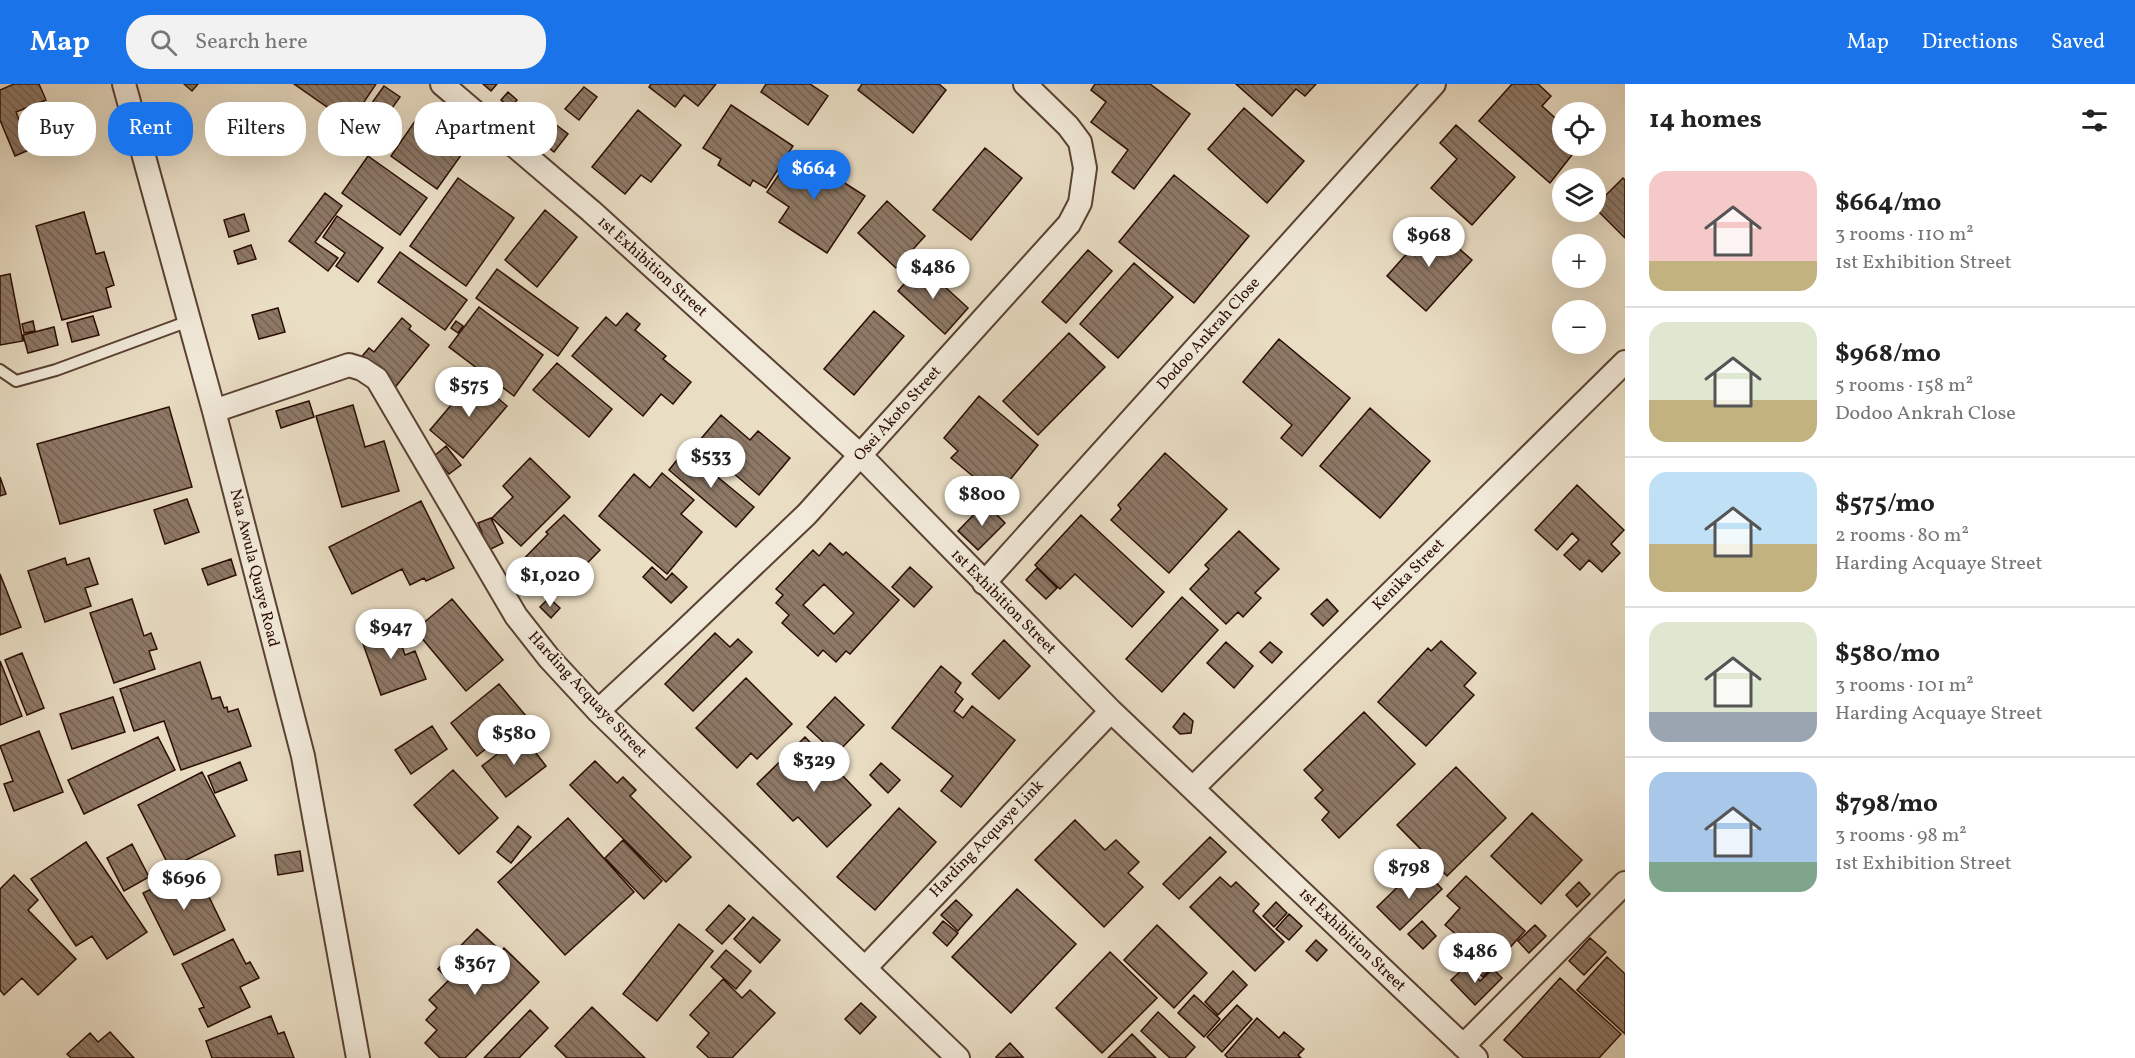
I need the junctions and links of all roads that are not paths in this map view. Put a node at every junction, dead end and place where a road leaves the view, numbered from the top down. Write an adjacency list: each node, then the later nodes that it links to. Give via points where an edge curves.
1 (124, 84): 5 (street, Naa Awula Quaye Road)
2 (442, 84): 9 (street, 1st Exhibition Street, via 591,211)
3 (1025, 84): 9 (street, Osei Akoto Street, via 1080,142 1085,168 1080,203 1068,224)
4 (1434, 84): 10 (street, Dodoo Ankrah Close)
5 (189, 321): 7 (lane, via 16,381); 8 (street, Naa Awula Quaye Road)
6 (1625, 363): 13 (street, Kenika Street)
7 (0, 370)
8 (214, 411): 11 (street, Harding Acquaye Street, via 349,365 377,379 516,616); 17 (street, Naa Awula Quaye Road, via 303,756)
9 (861, 456): 10 (street, 1st Exhibition Street); 11 (street, Osei Akoto Street, via 807,514)
10 (984, 583): 12 (street, 1st Exhibition Street)
11 (598, 711): 15 (street, Harding Acquaye Street)
12 (1111, 711): 13 (street, 1st Exhibition Street); 15 (street, Harding Acquaye Link)
13 (1193, 788): 16 (street, 1st Exhibition Street)
14 (1625, 883): 16 (street)
15 (865, 968): 18 (street, Harding Acquaye Street)
16 (1469, 1052)
17 (358, 1058)
18 (958, 1058)

